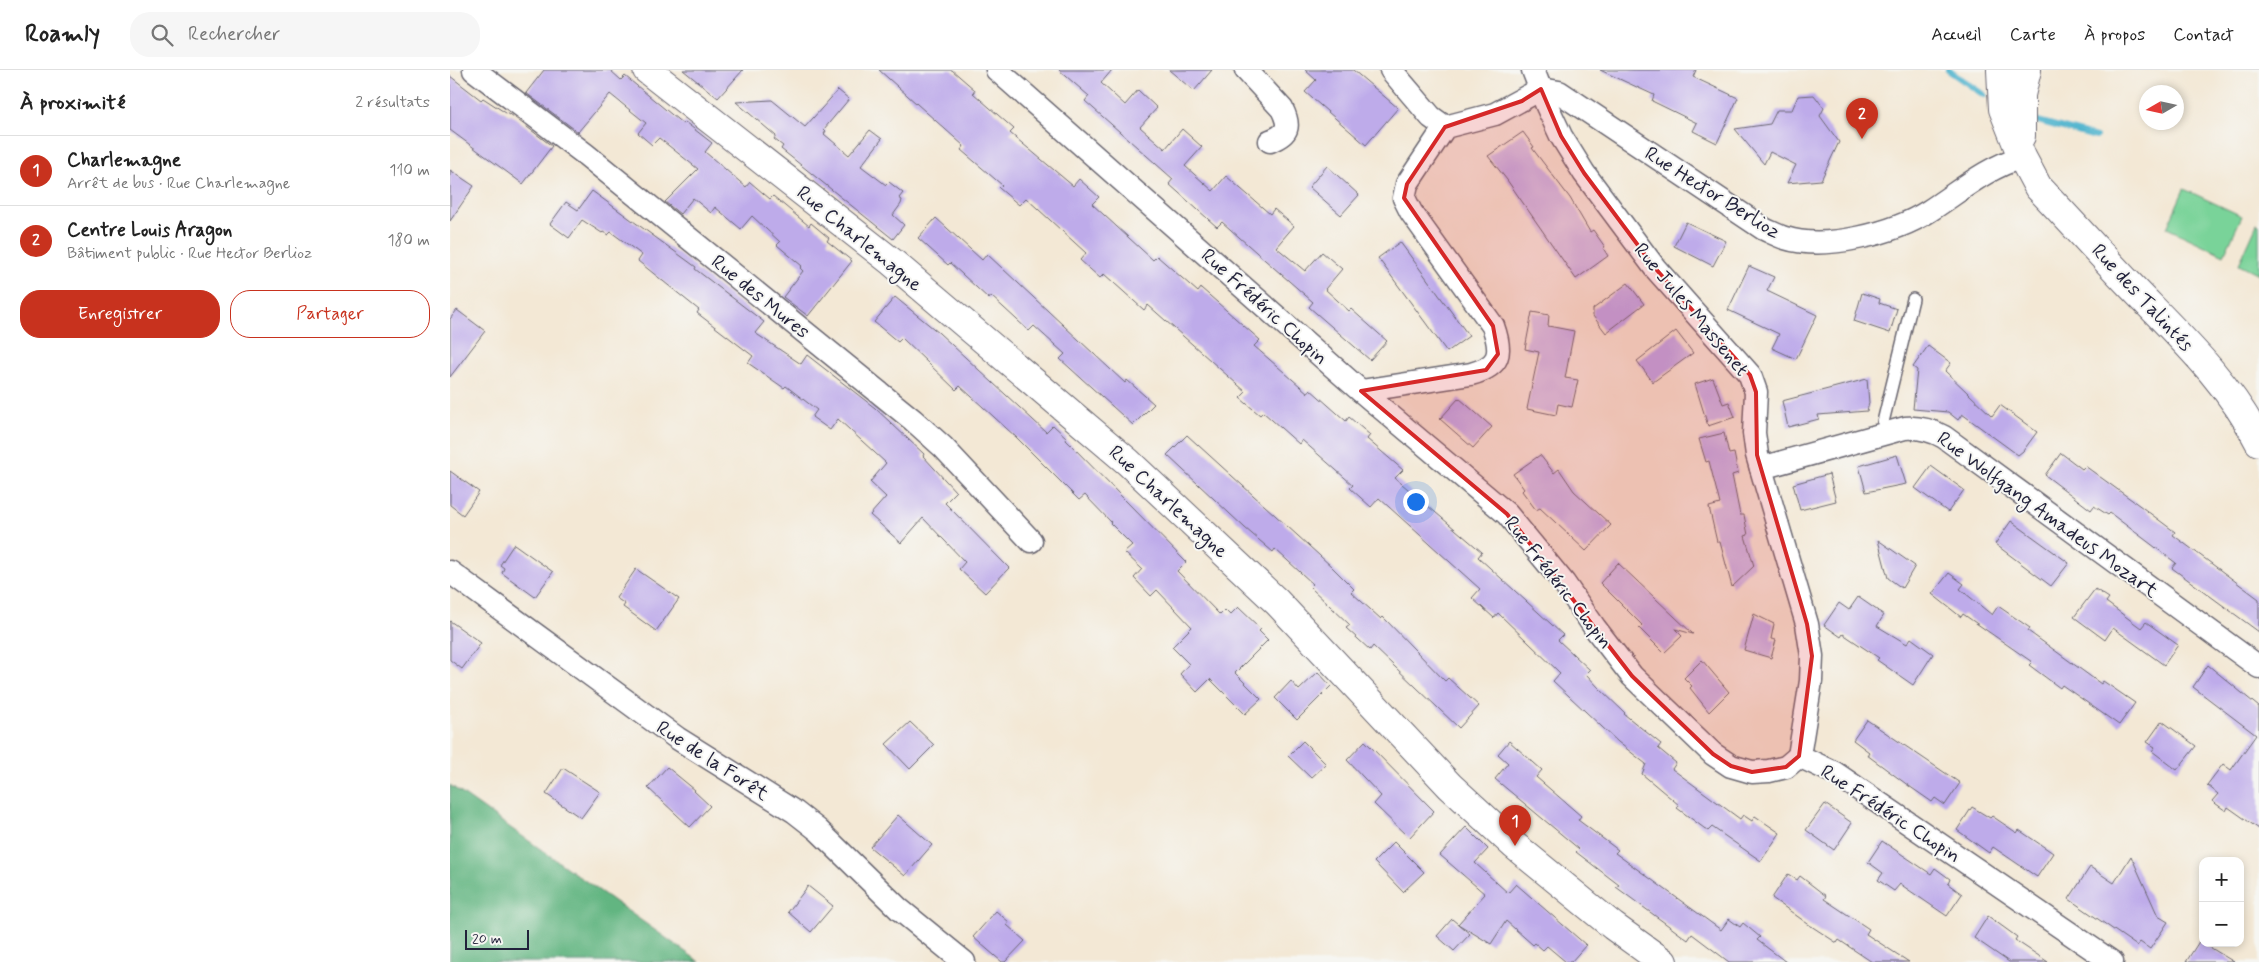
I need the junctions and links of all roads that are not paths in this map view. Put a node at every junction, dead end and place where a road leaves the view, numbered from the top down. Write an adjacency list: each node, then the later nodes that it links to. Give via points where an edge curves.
1 (474, 70): 17 (street, Rue des Mures, via 593,161 913,420 943,447)
2 (647, 70): 22 (street, Rue Charlemagne, via 892,262 1128,462 1277,602 1450,786 1522,852)
3 (997, 70): 13 (street, Rue Frédéric Chopin)
4 (1246, 70): 10 (street, via 1286,116 1285,132)
5 (1391, 70): 9 (street, via 1431,117)
6 (2001, 70): 11 (street, Rue des Talintés, via 2003,109)
7 (2027, 70): 11 (street, Rue des Talintés, via 2021,95)
8 (1537, 80): 9 (street, via 1495,114); 11 (street, Rue Hector Berlioz, via 1764,229 1787,239 1847,240 1900,227 1992,168); 16 (street, Rue Jules Massenet, via 1561,136 1590,181 1655,268 1750,375 1756,392 1754,433)
9 (1445, 127): 13 (street, via 1407,184 1404,198 1493,326 1498,354 1486,370)
10 (1270, 141)
11 (2022, 157): 15 (street, Rue des Talintés, via 2038,187 2222,384)
12 (1913, 300): 14 (lane, via 1883,422)
13 (1362, 391): 20 (street, Rue Frédéric Chopin, via 1507,514 1564,583 1632,676 1712,754 1731,766 1752,772 1786,767)
14 (1884, 433): 16 (street, Rue Wolfgang Amadeus Mozart); 19 (street, Rue Wolfgang Amadeus Mozart, via 1915,428 1934,431 1944,437)
15 (2259, 442)
16 (1761, 468): 20 (street, Rue Jules Massenet, via 1807,624 1812,656)
17 (1031, 541)
18 (450, 572): 21 (street, Rue de la Forêt, via 677,738 811,824 899,909)
19 (2259, 667)
20 (1799, 756): 23 (street, Rue Frédéric Chopin, via 1835,773)
21 (964, 962)
22 (1663, 962)
23 (2112, 962)

